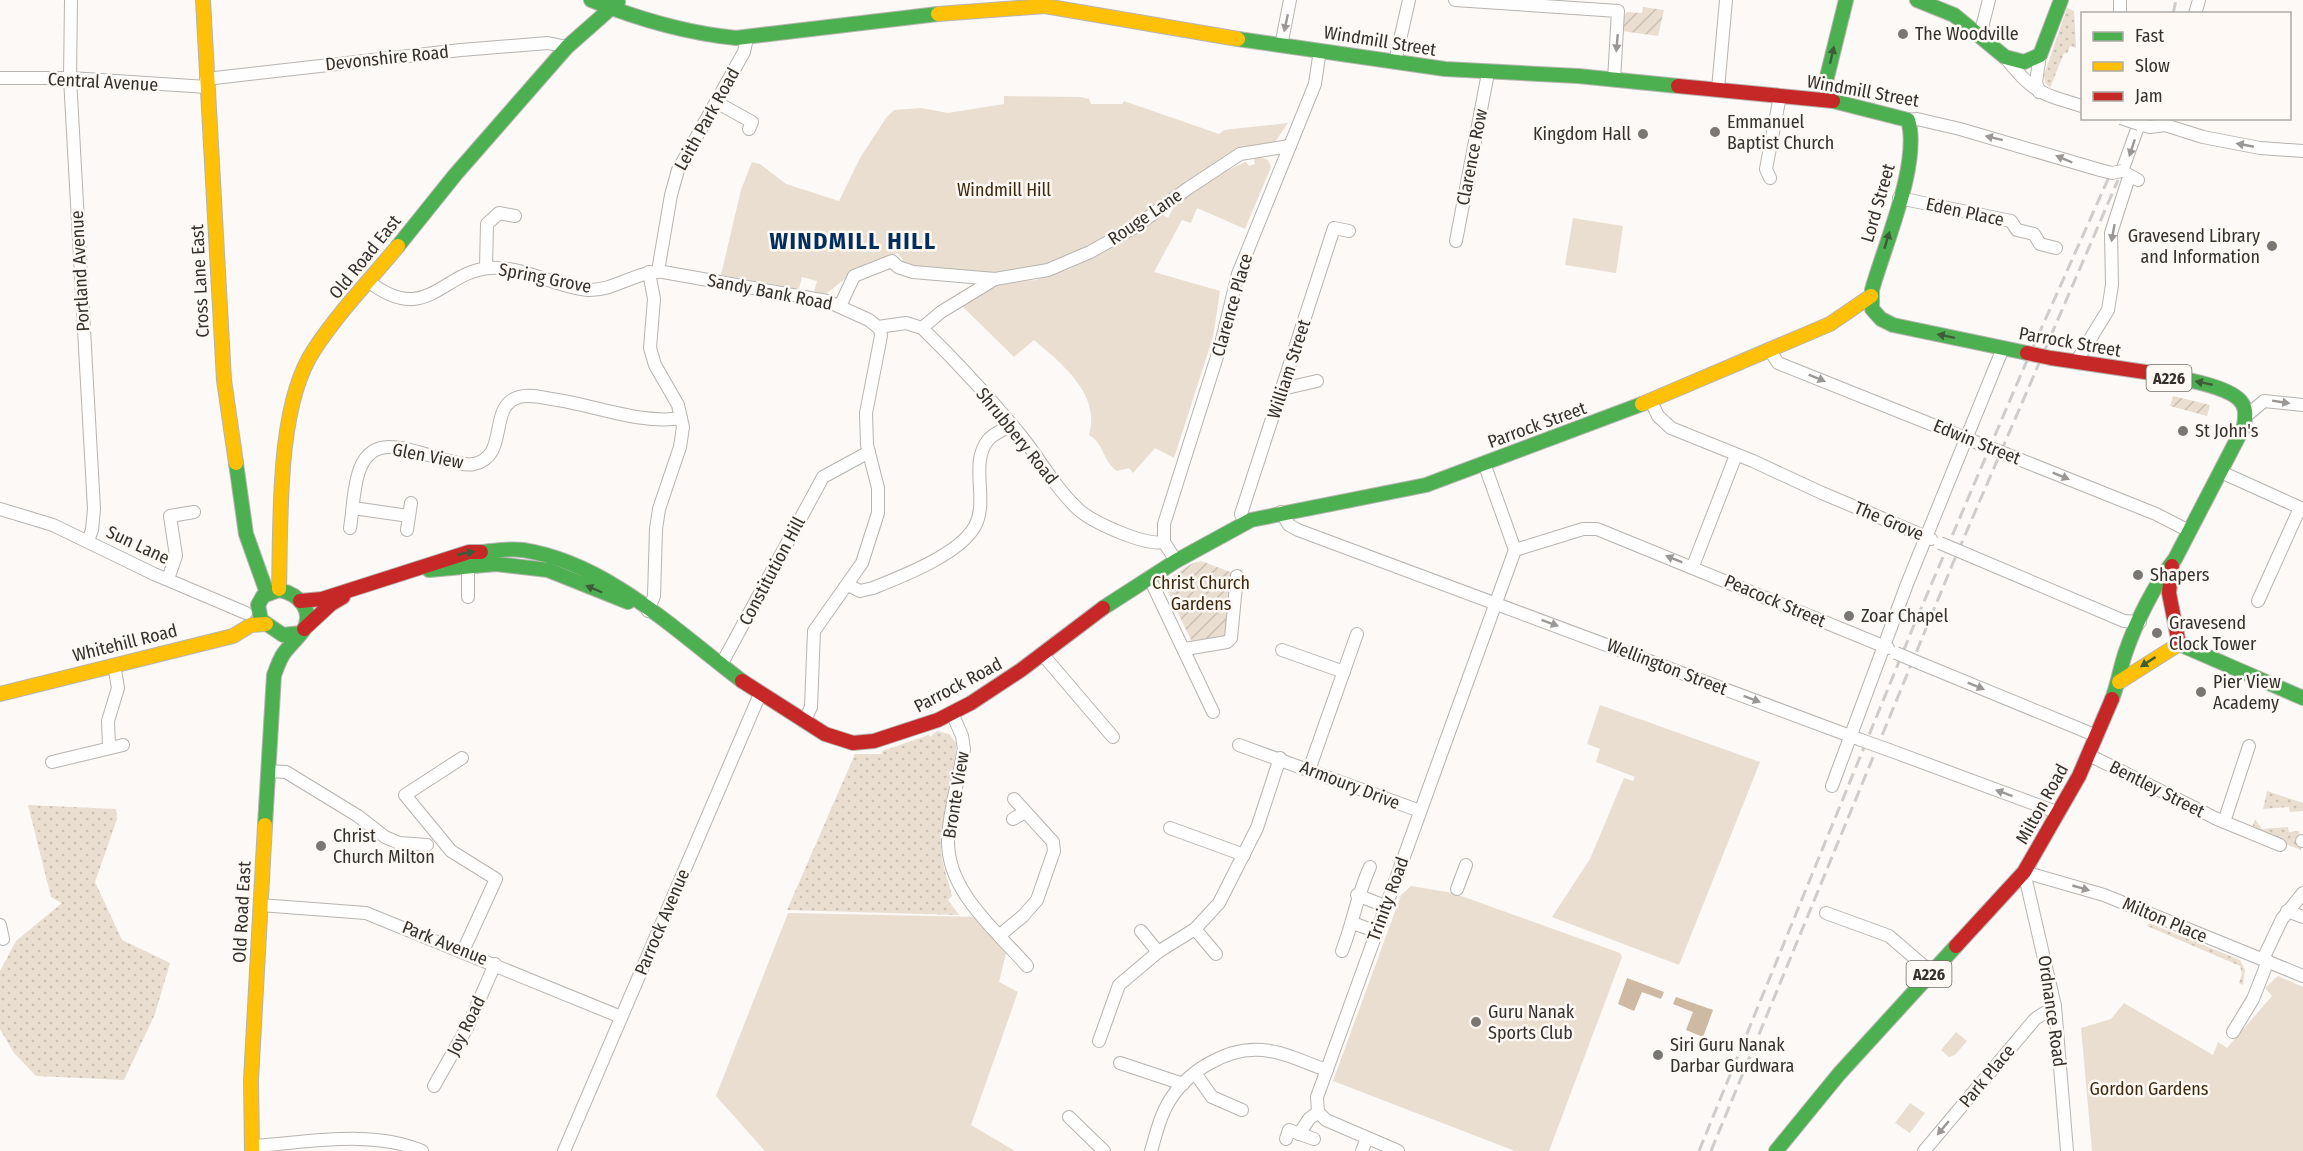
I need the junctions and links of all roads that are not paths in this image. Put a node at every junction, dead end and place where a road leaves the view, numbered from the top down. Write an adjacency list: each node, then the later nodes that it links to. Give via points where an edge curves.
1 (71, 0): 24 (street, Portland Avenue)
2 (203, 0): 26 (street, Cross Lane East)
3 (591, 0): 13 (street, Windmill Street)
4 (1290, 0): 16 (street, one-way to 16)
5 (1409, 0): 21 (street)
6 (1455, 0): 25 (street, one-way to 25, via 1618,11)
7 (1726, 0): 27 (street)
8 (1917, 0): 14 (street, via 1954,15)
9 (1989, 0): 14 (street)
10 (2061, 0): 19 (street)
11 (1045, 3): 15 (street, Windmill Street, via 903,16); 16 (street, Windmill Street)
12 (1844, 3): 30 (street, one-way to 12, via 1826,81)
13 (616, 4): 15 (street, Windmill Street, via 632,16 705,34); 17 (street, Old Road East)
14 (1980, 34): 20 (street)
15 (747, 38): 31 (street, Leith Park Road, via 744,52)
16 (1281, 46): 18 (street, Windmill Street)
17 (567, 47): 26 (street, Devonshire Road, via 548,43 461,50); 50 (street, Old Road East, via 454,175)
18 (1320, 50): 21 (street, Windmill Street); 38 (street, Clarence Place, via 1315,84)
19 (2040, 55): 20 (street, via 2024,62); 28 (street, via 2036,82)
20 (2005, 57): 28 (street, via 2022,80)
21 (1395, 62): 22 (street, Windmill Street)
22 (1488, 72): 25 (street, Windmill Street); 45 (street, Clarence Row)
23 (0, 78): 24 (street, Central Avenue)
24 (70, 78): 26 (street, Central Avenue); 84 (street, Portland Avenue, via 94,513)
25 (1614, 80): 27 (street, Windmill Street)
26 (207, 83): 87 (street, Cross Lane East, via 224,380 246,534)
27 (1718, 89): 29 (street, Windmill Street)
28 (2039, 92): 32 (street)
29 (1780, 96): 30 (street, Windmill Street); 41 (street, via 1766,169)
30 (1833, 101): 33 (street, Windmill Street)
31 (716, 102): 35 (street); 48 (street, Leith Park Road, via 674,181)
32 (2081, 106)
33 (1908, 120): 40 (street, Windmill Street, one-way to 33, bridge, via 1917,118); 42 (street, Lord Street, via 1913,142)
34 (2127, 120): 37 (street, bridge)
35 (753, 122)
36 (2166, 122): 37 (street, via 2150,127); 39 (street, one-way to 36, via 2206,138)
37 (2139, 124): 40 (street, one-way to 40)
38 (1290, 146): 49 (street, Rouge Lane, via 1240,154 1135,227 1068,263); 85 (street, Clarence Place, via 1238,274 1221,344 1163,527)
39 (2303, 152)
40 (2130, 176): 59 (street, one-way to 59, via 2111,233 2109,306)
41 (1770, 178)
42 (1899, 198): 46 (street, Eden Place, via 2011,221 2017,230 2033,234 2040,244); 51 (street, Lord Street, one-way to 42)
43 (515, 216): 47 (street, via 498,213 487,224)
44 (1349, 231): 61 (street, William Street, via 1334,228)
45 (1456, 241)
46 (2056, 248)
47 (486, 268): 48 (street, Spring Grove, via 516,271 590,290); 50 (street, Spring Grove, via 435,294 416,298 391,295)
48 (653, 272): 52 (street, Sandy Bank Road, via 825,300); 65 (street, Leith Park Road, via 650,348)
49 (995, 279): 52 (street, Rouge Lane, via 918,273 900,268 892,261 852,278); 56 (street, Rouge Lane)
50 (368, 281): 90 (street, Old Road East, via 313,351 300,378 287,448)
51 (1871, 296): 53 (street, via 1870,305); 54 (street, Parrock Street)
52 (840, 306): 55 (street, Sandy Bank Road)
53 (1876, 314): 54 (street, Parrock Street); 57 (street, Parrock Street / A226, one-way to 53, via 1893,325)
54 (1830, 324): 58 (street, Parrock Street)
55 (878, 327): 56 (street, via 906,323); 68 (street, via 881,336 866,406)
56 (922, 328): 66 (street, Shrubbery Road)
57 (2003, 348): 59 (street, Parrock Street / A226, bridge); 67 (street)
58 (1769, 349): 62 (street, Parrock Street); 67 (street, Edwin Street, one-way to 67, via 1778,363)
59 (2076, 362): 64 (street, Parrock Street / A226, one-way to 59, via 2240,398 2215,386)
60 (1317, 381): 61 (street)
61 (1282, 389): 79 (street, William Street, via 1241,514)
62 (1652, 401): 69 (street, The Grove, via 1669,427); 70 (street, Parrock Street)
63 (2303, 405): 64 (street, one-way to 63, via 2259,403 2272,400)
64 (2246, 416): 71 (street, Milton Road / A226)
65 (681, 418): 73 (street, Glen View, via 655,420 580,403 518,397 504,409 494,448 478,462 456,463 398,447 372,451 360,466); 105 (street, Leith Park Road, via 680,447 658,516 654,596)
66 (1011, 425): 85 (street, Shrubbery Road, via 1066,497 1087,516 1144,540); 97 (street, via 992,436 984,447 980,515 960,544 875,587 860,591)
67 (1966, 439): 82 (street, Edwin Street, one-way to 82, bridge, via 2156,514); 83 (street)
68 (869, 452): 97 (street, via 878,488 878,513 864,559); 117 (street, Constitution Hill, via 823,477)
69 (1736, 455): 83 (street, The Grove); 92 (street)
70 (1484, 463): 77 (street, Parrock Street, via 1400,492); 86 (street)
71 (2221, 472): 74 (street); 82 (street, Milton Road / A226)
72 (411, 503): 78 (street)
73 (353, 508): 78 (street); 80 (street, Glen View)
74 (2301, 508): 102 (street)
75 (0, 509): 84 (street, Sun Lane, via 41,520)
76 (194, 512): 96 (street, via 170,516 176,556)
77 (1281, 512): 79 (street, Parrock Street); 103 (street, Wellington Street, via 1289,525 1298,530)
78 (409, 516): 81 (street)
79 (1245, 523): 89 (street, Parrock Road)
80 (350, 528)
81 (407, 530)
82 (2189, 531): 88 (street, Milton Road / A226)
83 (1926, 536): 106 (street, The Grove, bridge, via 2124,621); 112 (street)
84 (88, 541): 96 (street, Sun Lane)
85 (1164, 542): 89 (street)
86 (1515, 550): 92 (street, Peacock Street, one-way to 86, via 1593,528); 103 (street, Trinity Road)
87 (255, 557): 90 (street, via 260,562); 99 (street, Cross Lane East)
88 (2175, 559): 106 (street, Milton Road / A226); 111 (street, A226, via 2169,593)
89 (1176, 561): 95 (street, Parrock Road)
90 (280, 564): 99 (street, Old Road East)
91 (468, 566): 93 (street, Parrock Road); 100 (street); 105 (street, Parrock Road, one-way to 91, via 548,570 496,564)
92 (1693, 566): 112 (street, Peacock Street)
93 (411, 572): 98 (street, Parrock Road); 105 (street, Parrock Road, one-way to 105, via 469,552 521,550 588,569)
94 (1237, 576): 113 (street, via 1231,638)
95 (1149, 577): 113 (street); 115 (street, Parrock Road)
96 (168, 579): 104 (street, Sun Lane)
97 (848, 585): 126 (street, via 813,634 811,707)
98 (360, 588): 101 (street, Parrock Road); 109 (street, Parrock Road, via 331,604)
99 (273, 591): 101 (street); 104 (street)
100 (468, 597)
101 (300, 601): 109 (street, via 308,610)
102 (2258, 601)
103 (1495, 603): 129 (street, Wellington Street, one-way to 129); 142 (street, Trinity Road)
104 (252, 611): 107 (street); 108 (street)
105 (648, 611): 117 (street, Parrock Road)
106 (2140, 622): 120 (street, Milton Road / A226, via 2123,661)
107 (267, 625): 108 (street, via 251,625); 109 (street, via 283,635); 119 (street, Old Road East, via 273,634)
108 (239, 631): 116 (street, Whitehill Road, via 233,636)
109 (302, 631): 119 (street, Old Road East, via 281,657)
110 (1358, 634): 118 (street)
111 (2179, 644): 120 (street, one-way to 120); 123 (street)
112 (1883, 646): 128 (street, Peacock Street, one-way to 128, bridge); 129 (street)
113 (1185, 649): 124 (street)
114 (1282, 650): 118 (street)
115 (1043, 655): 125 (street, Parrock Road); 127 (street)
116 (114, 664): 121 (street, Whitehill Road); 133 (street, via 118,688 107,727)
117 (721, 665): 122 (street, Parrock Road)
118 (1344, 672): 138 (street)
119 (274, 675): 139 (street, Old Road East)
120 (2119, 682): 128 (street, Milton Road / A226)
121 (0, 694)
122 (760, 694): 126 (street, Parrock Road); 179 (street, Parrock Avenue)
123 (2303, 698)
124 (1213, 712)
125 (952, 713): 126 (street, Parrock Road, via 903,733 864,742 835,739); 167 (street, Bronte View, via 964,749 950,824 951,863 960,888)
126 (804, 722)
127 (1108, 735)
128 (2097, 736): 134 (street, Milton Road / A226)
129 (1855, 738): 140 (street); 144 (street, Wellington Street, one-way to 129, bridge)
130 (123, 745): 133 (street)
131 (1239, 745): 136 (street, Armoury Drive)
132 (2249, 746): 146 (street, Bentley Street)
133 (109, 747): 137 (street)
134 (2089, 755): 144 (street, Milton Road / A226); 146 (street, Bentley Street)
135 (462, 758): 169 (street, via 405,795 451,851 496,879)
136 (1280, 758): 138 (street, Armoury Drive); 150 (street, Armoury Drive, via 1265,808)
137 (52, 762)
138 (1310, 770): 142 (street, Armoury Drive)
139 (268, 771): 148 (street, via 286,772 385,837 399,843); 157 (street, Old Road East)
140 (1832, 786)
141 (1014, 799): 143 (street)
142 (1420, 811): 158 (street, Trinity Road)
143 (1025, 812): 145 (street); 167 (street, via 1053,842 1054,851 1037,900)
144 (2059, 813): 153 (street, Milton Road / A226)
145 (1013, 819)
146 (2224, 822): 149 (street, Bentley Street)
147 (1170, 828): 150 (street)
148 (427, 845)
149 (2280, 845)
150 (1244, 855): 164 (street, Armoury Drive, via 1219,903)
151 (1466, 865): 154 (street)
152 (1370, 867): 156 (street)
153 (2024, 873): 173 (street, Milton Place, one-way to 173, via 2104,895); 176 (street, Milton Road / A226); 178 (street, Ordnance Road)
154 (1457, 889)
155 (2303, 893): 159 (street)
156 (1357, 895): 158 (street); 162 (street)
157 (260, 905): 169 (street, Park Avenue, via 366,913); 194 (street, Old Road East, via 251,1080)
158 (1386, 906): 166 (street, Trinity Road)
159 (2287, 911): 161 (street); 173 (street)
160 (1826, 913): 176 (street, via 1889,936)
161 (2303, 917)
162 (1353, 923): 166 (street); 170 (street)
163 (0, 925): 168 (street)
164 (1195, 929): 171 (street, Armoury Drive); 172 (street)
165 (1141, 932): 171 (street)
166 (1377, 932): 183 (street, Trinity Road)
167 (1000, 935): 175 (street, Bronte View)
168 (3, 939)
169 (463, 951): 174 (street, Park Avenue)
170 (1342, 951)
171 (1158, 952): 181 (street, Armoury Drive, via 1119,984)
172 (1216, 954)
173 (2265, 960): 177 (street, Milton Place); 180 (street, via 2253,999)
174 (495, 964): 179 (street, Park Avenue); 186 (street, Joy Road, via 466,1030)
175 (1027, 966)
176 (1931, 972): 201 (street, Milton Road / A226)
177 (2303, 976)
178 (2055, 1006): 202 (street, Park Place, one-way to 202, via 2035,1019); 203 (street, Ordnance Road)
179 (621, 1017): 196 (street, Parrock Avenue)
180 (2233, 1032)
181 (1100, 1041)
182 (1120, 1063): 185 (street)
183 (1327, 1070): 184 (street, via 1269,1050 1217,1058); 188 (street, Trinity Road, via 1317,1096)
184 (1195, 1073): 185 (street); 187 (street, via 1212,1097)
185 (1183, 1084): 198 (street, via 1164,1112)
186 (434, 1086)
187 (1242, 1110)
188 (1318, 1112): 190 (street); 192 (street, via 1329,1122)
189 (1069, 1117): 197 (street)
190 (1299, 1134): 191 (street); 193 (street, via 1289,1130)
191 (1314, 1138)
192 (1367, 1138): 199 (street); 200 (street)
193 (1286, 1139)
194 (252, 1149): 195 (street, via 364,1140)
195 (422, 1151)
196 (564, 1151)
197 (1104, 1151)
198 (1151, 1151)
199 (1362, 1151)
200 (1398, 1151)
201 (1776, 1151)
202 (1924, 1151)
203 (2067, 1151)

